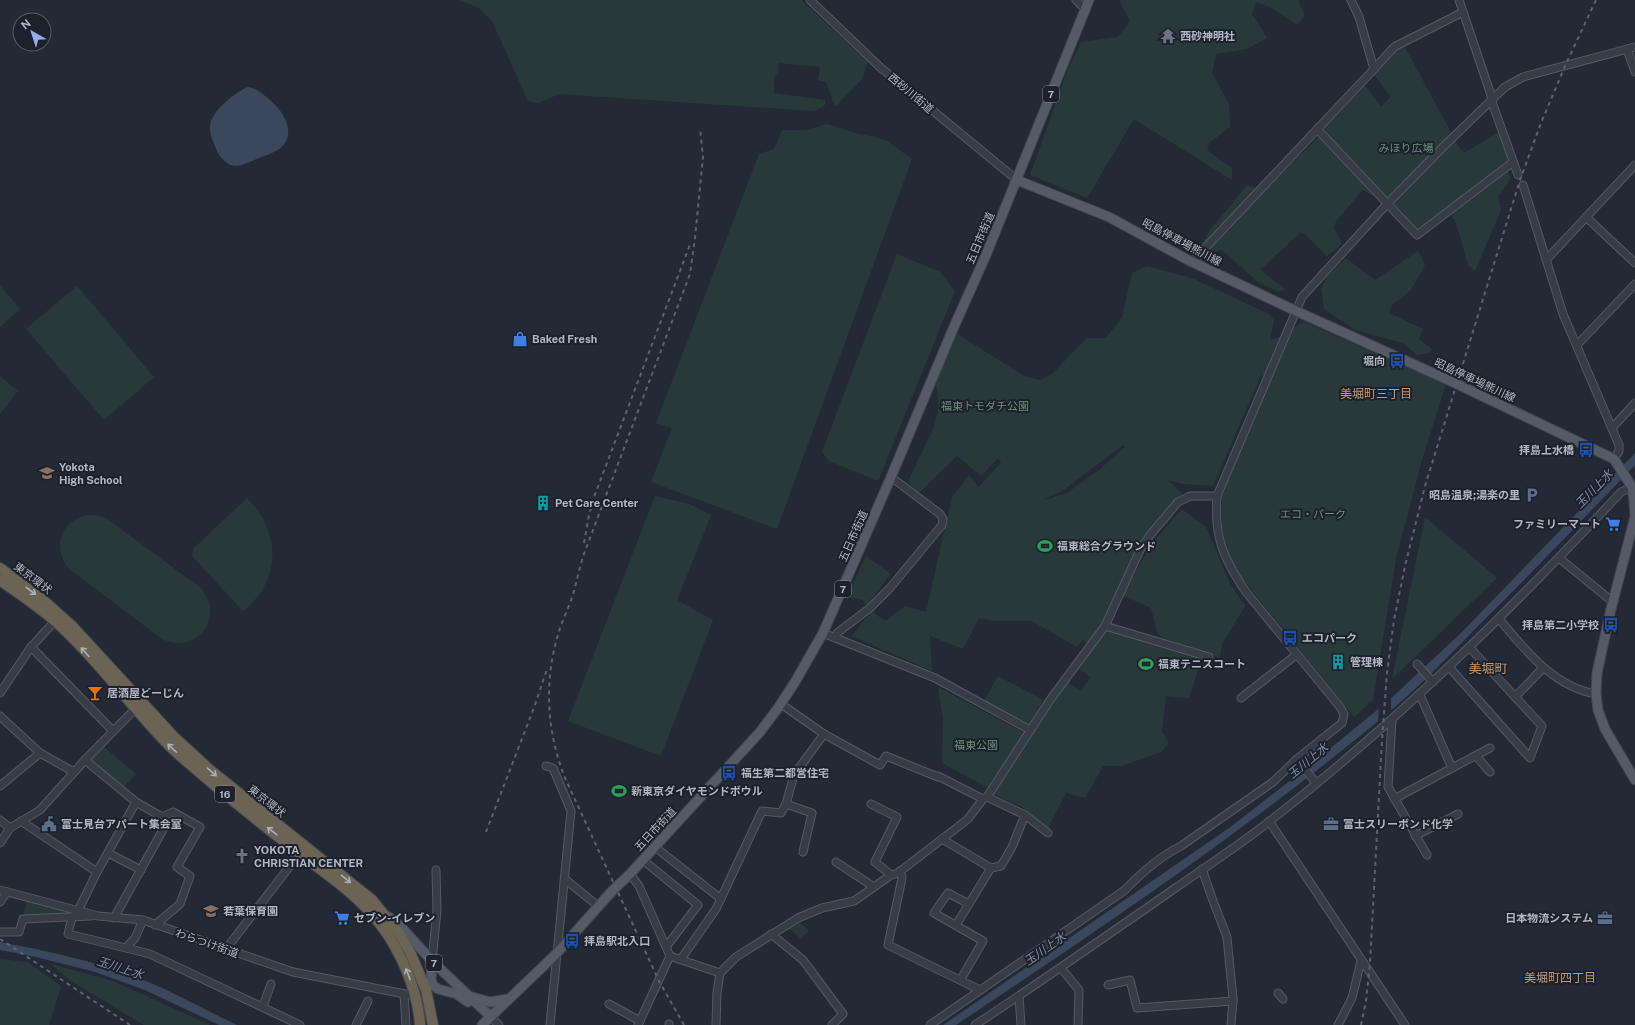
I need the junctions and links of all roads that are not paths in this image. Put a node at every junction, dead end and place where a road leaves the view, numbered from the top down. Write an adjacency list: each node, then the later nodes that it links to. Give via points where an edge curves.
1 (810, 0): 16 (street, 西砂川街道, via 881,68)
2 (1076, 0): 5 (street)
3 (1351, 0): 9 (street, via 1359,17)
4 (1459, 0): 6 (street)
5 (1087, 4): 16 (main road, 五日市街道 / 7)
6 (1463, 12): 9 (street, via 1394,47); 11 (street)
7 (1635, 47): 8 (street)
8 (1627, 49): 10 (street); 11 (street, via 1523,77 1512,82)
9 (1374, 69): 12 (street)
10 (1635, 72)
11 (1492, 98): 13 (street); 18 (street)
12 (1318, 129): 18 (street); 21 (street)
13 (1513, 162): 15 (street); 18 (street, via 1417,235)
14 (1634, 167): 19 (street)
15 (1518, 175)
16 (1017, 180): 21 (main road, 昭島停車場熊川線, via 1109,217); 29 (main road, 五日市街道 / 7)
17 (1523, 185): 20 (street)
18 (1387, 204): 24 (street, via 1302,297)
19 (1586, 217): 20 (street); 22 (street)
20 (1546, 260): 25 (street, via 1563,314)
21 (1192, 262): 24 (main road, 昭島停車場熊川線)
22 (1635, 263)
23 (1635, 284): 25 (street)
24 (1296, 311): 28 (main road, 昭島停車場熊川線, via 1451,381); 31 (street)
25 (1577, 345): 27 (street)
26 (1635, 403): 27 (street)
27 (1612, 428): 28 (street, via 1619,451)
28 (1617, 463): 30 (main road, 昭島停車場熊川線)
29 (891, 477): 39 (main road, 五日市街道 / 7); 40 (street, via 940,514 943,519 942,525 890,588)
30 (1631, 484): 32 (street); 35 (main road, 昭島停車場熊川線, via 1635,517)
31 (1218, 496): 38 (street, via 1190,496 1178,502 1141,548); 43 (street, via 1217,528 1226,560 1246,592)
32 (1559, 558): 35 (street); 36 (street)
33 (0, 568): 111 (highway, 東京環状 / 16, one-way to 111, via 72,626 174,737 210,770)
34 (0, 580): 37 (highway, 東京環状 / 16)
35 (1613, 602): 51 (main road, 昭島停車場熊川線, via 1597,673)
36 (1499, 619): 42 (street); 47 (street)
37 (55, 621): 41 (street); 55 (highway, 東京環状 / 16, one-way to 37)
38 (1105, 626): 44 (street); 58 (street)
39 (823, 633): 40 (street); 54 (main road, 五日市街道 / 7)
40 (834, 638): 58 (street, via 935,678)
41 (31, 647): 49 (street); 59 (street)
42 (1469, 647): 46 (street); 52 (street)
43 (1296, 655): 53 (street); 65 (street, via 1344,714 1342,724)
44 (1209, 657)
45 (1417, 664): 48 (street)
46 (1448, 666): 48 (street); 52 (street, via 1530,758 1542,726)
47 (1543, 668): 51 (street, via 1583,692); 52 (street)
48 (1433, 682): 50 (street)
49 (0, 693)
50 (1420, 694): 57 (street); 67 (street)
51 (1596, 694): 71 (main road, 昭島停車場熊川線, via 1598,710 1605,729)
52 (1515, 697)
53 (1241, 698)
54 (780, 704): 60 (street); 89 (main road, 五日市街道 / 7, via 760,732)
55 (136, 708): 59 (street); 92 (highway, 東京環状 / 16, one-way to 55, via 197,771 164,740)
56 (0, 716): 62 (street)
57 (1392, 720): 70 (street); 74 (street, via 1388,787)
58 (1030, 730): 73 (street)
59 (112, 732): 64 (street)
60 (824, 734): 73 (street, via 880,765 886,756); 76 (street, via 794,775)
61 (1490, 748): 63 (street)
62 (40, 753): 68 (street); 72 (street)
63 (1476, 756): 67 (street); 69 (street)
64 (85, 760): 68 (street); 75 (street)
65 (1298, 761): 70 (street); 134 (street, via 1258,793 1145,869 1125,890)
66 (546, 766): 104 (street, via 553,768 571,811)
67 (1452, 768): 74 (street)
68 (74, 772): 82 (street, via 40,810)
69 (1490, 772)
70 (1314, 780): 83 (street)
71 (1635, 780)
72 (0, 786)
73 (985, 798): 79 (street); 87 (street, via 968,819)
74 (1394, 799): 86 (street)
75 (136, 802): 80 (street); 91 (street)
76 (786, 804): 90 (street, via 812,813); 107 (street, via 781,813 762,811)
77 (871, 804): 103 (street, via 897,817 875,862)
78 (1458, 814): 86 (street)
79 (1025, 815): 85 (street); 96 (street, via 1001,866)
80 (162, 817): 98 (street, via 165,826); 117 (street, via 173,812 200,827 177,867 190,876 180,904)
81 (0, 820): 84 (street)
82 (21, 821): 84 (street); 101 (street)
83 (1269, 821): 97 (street); 128 (street)
84 (10, 828): 88 (street)
85 (1048, 833)
86 (1416, 836): 93 (street)
87 (942, 839): 96 (street); 100 (street)
88 (0, 843)
89 (655, 847): 94 (main road, 五日市街道 / 7); 107 (street)
90 (803, 852)
91 (108, 853): 98 (street); 101 (street)
92 (300, 853): 123 (street); 138 (highway, 東京環状 / 16, one-way to 92, via 404,964 381,925 365,906)
93 (1427, 855)
94 (643, 860): 102 (main road, 五日市街道 / 7); 121 (street, via 698,905)
95 (836, 862): 105 (street)
96 (991, 868): 109 (street)
97 (1202, 869): 129 (street); 143 (street, via 1228,937)
98 (141, 870): 115 (street)
99 (436, 870): 127 (street, via 437,910)
100 (900, 871): 103 (street); 131 (street, via 902,877 888,945)
101 (97, 872): 112 (street)
102 (630, 874): 110 (main road, 五日市街道 / 7); 121 (street, via 639,886)
103 (891, 875): 105 (street)
104 (566, 880): 110 (street); 124 (street)
105 (874, 887): 120 (street, via 854,901 822,908)
106 (4, 891): 108 (street); 112 (street, わらつけ街道)
107 (720, 899): 126 (street, via 716,909)
108 (0, 902)
109 (969, 904): 118 (street); 118 (street, via 948,892 934,913)
110 (598, 906): 124 (main road, 五日市街道 / 7)
111 (380, 908): 127 (main road, 7); 152 (highway, 東京環状 / 16, via 410,952 426,990)
112 (78, 911): 113 (street, わらつけ街道)
113 (98, 916): 114 (street); 115 (street, わらつけ街道)
114 (72, 917): 119 (street, via 23,920 19,932); 122 (street, via 68,934)
115 (114, 918): 116 (street, わらつけ街道)
116 (143, 920): 117 (street, わらつけ街道); 122 (street, via 135,938)
117 (155, 925): 123 (street, わらつけ街道)
118 (956, 925): 131 (street, via 983,941)
119 (0, 932)
120 (771, 934): 130 (street, via 736,957); 157 (street, via 803,960 843,1014)
121 (666, 947): 125 (street)
122 (126, 948): 145 (street, via 150,954)
123 (226, 949): 137 (street, わらつけ街道, via 293,972)
124 (559, 950): 139 (main road, 五日市街道 / 7); 155 (street)
125 (670, 956): 126 (street); 147 (street)
126 (681, 960): 130 (street)
127 (432, 961): 135 (main road, 7); 146 (main road, via 431,980 438,989 464,998 476,1010)
128 (1361, 961): 163 (street, via 1352,998); 164 (street)
129 (1061, 968): 140 (street); 161 (street, via 1080,990)
130 (720, 973): 156 (street)
131 (961, 979): 134 (street)
132 (271, 984): 145 (street)
133 (1108, 985): 143 (street, via 1130,980 1137,1008)
134 (980, 990): 158 (street)
135 (466, 993): 139 (main road, via 490,1002); 146 (main road, 7)
136 (1278, 993): 141 (street)
137 (404, 994): 138 (street, わらつけ街道); 150 (street)
138 (415, 996): 151 (highway, 東京環状 / 16)
139 (513, 996): 146 (main road, 五日市街道 / 7)
140 (1019, 996): 159 (street); 160 (street)
141 (1283, 999)
142 (368, 1001): 149 (street)
143 (1233, 1001): 162 (street)
144 (609, 1004): 147 (street)
145 (263, 1006): 148 (street)
146 (491, 1017): 153 (main road, 五日市街道 / 7); 154 (street)
147 (639, 1023)
148 (300, 1025)
149 (356, 1025)
150 (406, 1025)
151 (420, 1025)
152 (433, 1025)
153 (482, 1025)
154 (499, 1025)
155 (550, 1025)
156 (716, 1025)
157 (832, 1025)
158 (930, 1025)
159 (975, 1025)
160 (1021, 1025)
161 (1078, 1025)
162 (1231, 1025)
163 (1338, 1025)
164 (1405, 1025)

